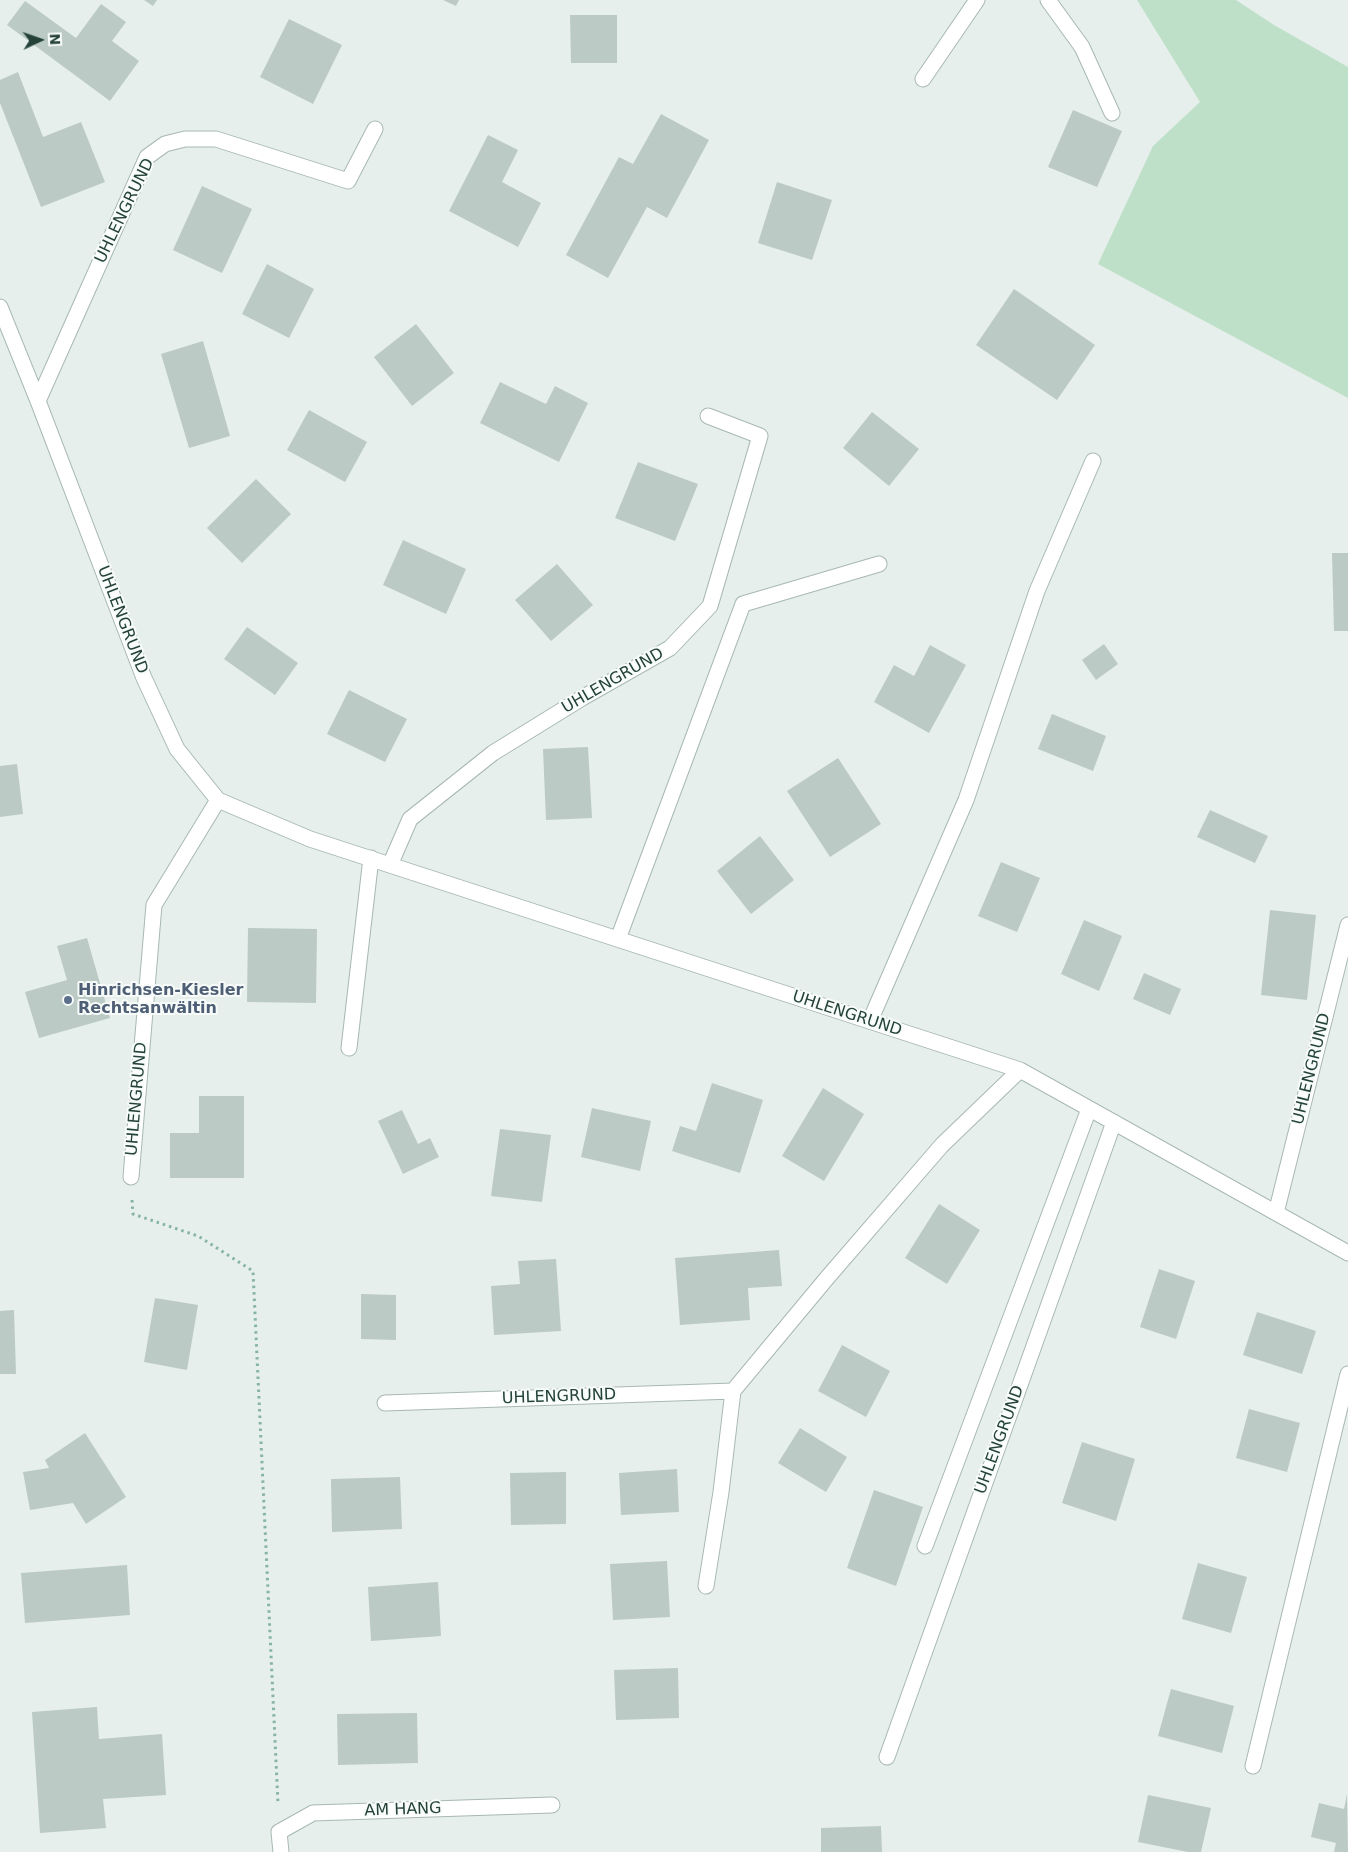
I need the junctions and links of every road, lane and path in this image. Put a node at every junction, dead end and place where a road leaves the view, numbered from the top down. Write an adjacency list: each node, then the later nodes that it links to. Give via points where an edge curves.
1 (977, 0): 3 (street)
2 (1048, 0): 4 (street, via 1082,47)
3 (923, 79)
4 (1112, 113)
5 (375, 129): 7 (street, UHLENGRUND, via 348,181 216,139 185,139 165,144 148,157)
6 (0, 307): 7 (street, UHLENGRUND)
7 (38, 401): 11 (street, UHLENGRUND, via 148,687 177,749)
8 (708, 416): 13 (street, UHLENGRUND, via 760,436 710,606 670,648 493,753 417,813 410,820)
9 (1093, 461): 16 (street, via 1037,591 966,800)
10 (879, 564): 15 (street, via 742,604)
11 (218, 800): 12 (street, UHLENGRUND, via 310,838); 21 (street, UHLENGRUND, via 154,905)
12 (371, 858): 13 (street, UHLENGRUND); 17 (street)
13 (390, 865): 15 (street, UHLENGRUND)
14 (1348, 924): 22 (street, UHLENGRUND)
15 (618, 939): 16 (street, UHLENGRUND)
16 (870, 1021): 18 (street, UHLENGRUND)
17 (349, 1048)
18 (1020, 1070): 19 (street, UHLENGRUND); 25 (street, via 942,1146)
19 (1089, 1109): 20 (street, UHLENGRUND); 27 (street, UHLENGRUND)
20 (1114, 1122): 22 (street, UHLENGRUND); 29 (street, UHLENGRUND)
21 (130, 1177): 32 (path, via 133,1214 198,1236 253,1271)
22 (1276, 1213): 23 (street, UHLENGRUND)
23 (1348, 1253)
24 (1348, 1374): 30 (street)
25 (733, 1391): 26 (street, UHLENGRUND); 28 (street, via 722,1492)
26 (384, 1402)
27 (925, 1546)
28 (706, 1586)
29 (887, 1757)
30 (1253, 1766)
31 (552, 1805): 32 (street, AM HANG, via 312,1813)
32 (279, 1832): 33 (street)
33 (281, 1852)

